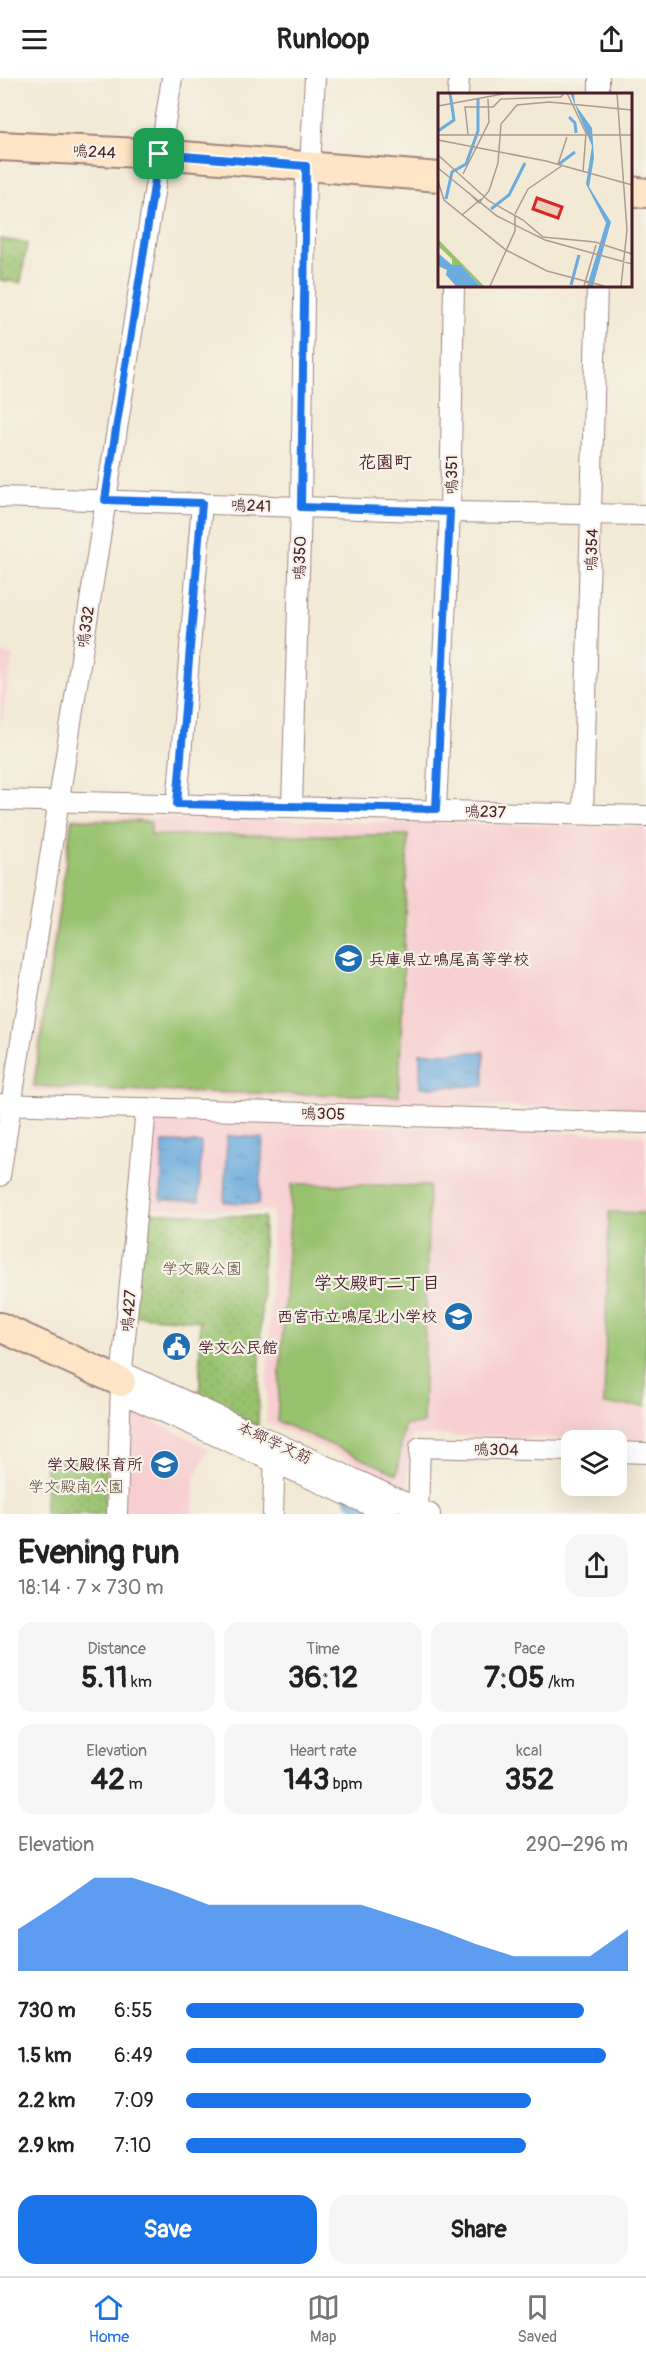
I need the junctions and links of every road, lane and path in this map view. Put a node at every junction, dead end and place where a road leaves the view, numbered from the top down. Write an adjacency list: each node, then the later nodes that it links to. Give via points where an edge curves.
1 (172, 78): 6 (street, 鳴332)
2 (315, 78): 7 (street, 鳴350)
3 (459, 78): 4 (street)
4 (458, 93)
5 (0, 146): 6 (street, 鳴244)
6 (159, 154): 7 (street, 鳴244); 14 (street, 鳴332)
7 (308, 166): 8 (street, 鳴244); 16 (street, 鳴350)
8 (438, 177)
9 (631, 191): 10 (street)
10 (646, 193)
11 (454, 286): 17 (street, 鳴351)
12 (597, 286): 18 (street, 鳴354)
13 (0, 496): 14 (street, 鳴241)
14 (105, 500): 15 (street, 鳴241); 21 (street, 鳴332)
15 (202, 503): 16 (street, 鳴241); 22 (street)
16 (301, 507): 17 (street, 鳴241); 23 (street, 鳴350)
17 (450, 512): 18 (street, 鳴241); 24 (street, 鳴351)
18 (592, 514): 19 (street, 鳴241); 25 (street, 鳴354)
19 (646, 515)
20 (0, 800): 21 (street, 鳴237)
21 (57, 801): 22 (street, 鳴237); 27 (street, 鳴332)
22 (177, 804): 23 (street, 鳴237)
23 (292, 806): 24 (street, 鳴237)
24 (436, 809): 25 (street, 鳴237)
25 (583, 814): 26 (street, 鳴237)
26 (646, 816)
27 (6, 1104): 28 (street, 鳴305); 30 (street, 鳴332)
28 (146, 1108): 29 (street, 鳴305); 32 (street, 鳴427)
29 (646, 1123)
30 (0, 1176)
31 (0, 1327): 32 (street, 本郷学文筋)
32 (121, 1382): 34 (street, 本郷学文筋, via 128,1396); 38 (street, 鳴427)
33 (561, 1451): 37 (street, 鳴304, via 420,1447)
34 (275, 1452): 37 (street, 本郷学文筋); 39 (street); 40 (street, 本郷学文筋)
35 (627, 1452): 36 (street)
36 (646, 1453)
37 (421, 1512)
38 (117, 1514)
39 (273, 1514)
40 (389, 1514)

